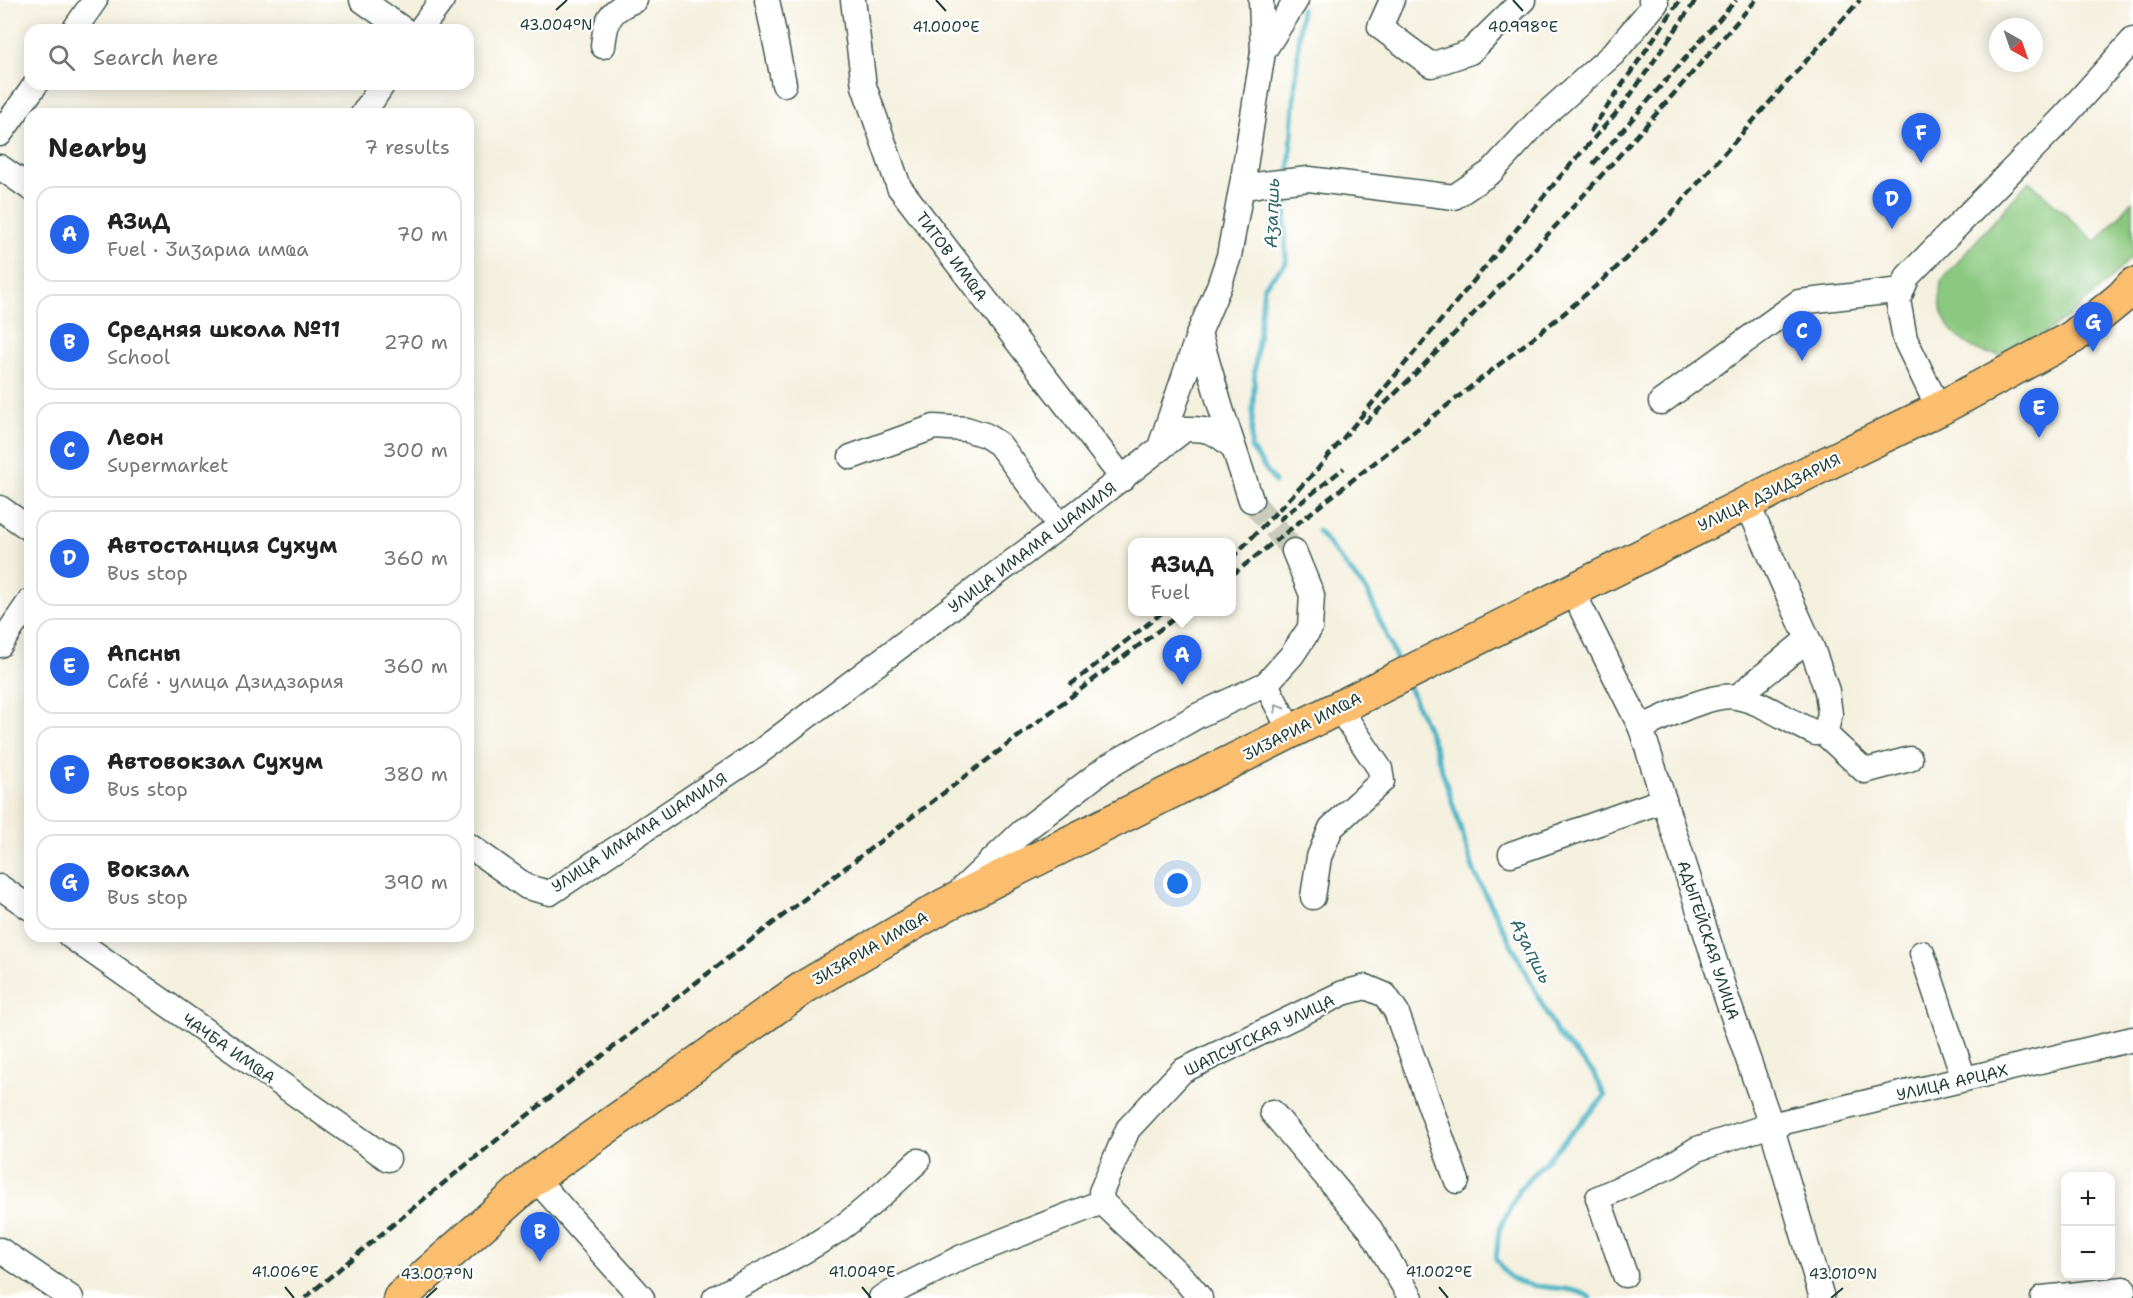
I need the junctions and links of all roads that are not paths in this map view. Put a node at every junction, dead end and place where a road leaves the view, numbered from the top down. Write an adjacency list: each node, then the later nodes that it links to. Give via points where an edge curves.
1 (95, 0): 12 (street)
2 (362, 0): 13 (street)
3 (442, 0): 14 (street)
4 (635, 0): 16 (street, via 607,19)
5 (767, 0): 18 (street)
6 (853, 0): 34 (street, ТИТОВ ИМҨА, via 864,86 899,187)
7 (1261, 0): 17 (street)
8 (1392, 0): 9 (street, via 1380,27 1431,65 1470,52)
9 (1523, 0)
10 (1654, 2): 25 (street, via 1613,54 1539,120 1491,172 1454,198 1309,179)
11 (1291, 7): 17 (street)
12 (78, 24)
13 (396, 24)
14 (424, 24)
15 (2133, 40): 27 (street, via 1908,276)
16 (603, 46)
17 (1263, 52): 25 (street)
18 (784, 84)
19 (32, 90): 22 (street)
20 (379, 90): 21 (street)
21 (367, 108)
22 (0, 135)
23 (0, 167): 24 (street)
24 (24, 184)
25 (1252, 186): 28 (street)
26 (2133, 285): 30 (highway, УЛИЦА ДЗИДЗАРИЯ, via 2073,337)
27 (1902, 291): 29 (street, via 1799,302); 30 (street, via 1898,300 1905,339)
28 (1199, 333): 31 (street); 32 (street)
29 (1661, 402)
30 (1939, 409): 36 (highway, УЛИЦА ДЗИДЗАРИЯ)
31 (1233, 447): 32 (street, УЛИЦА ИМАМА ШАМИЛЯ, via 1204,428 1185,429); 35 (street)
32 (1159, 450): 34 (street, УЛИЦА ИМАМА ШАМИЛЯ)
33 (851, 457): 39 (street, via 934,427 985,435 999,444)
34 (1123, 478): 39 (street, УЛИЦА ИМАМА ШАМИЛЯ)
35 (1251, 500)
36 (1747, 503): 41 (highway, УЛИЦА ДЗИДЗАРИЯ); 43 (street)
37 (0, 508): 38 (street)
38 (24, 525)
39 (1060, 526): 54 (street, УЛИЦА ИМАМА ШАМИЛЯ, via 757,754 550,893 527,887)
40 (1294, 551): 46 (street, via 1312,595 1310,628 1293,655)
41 (1572, 590): 45 (highway, УЛИЦА ДЗИДЗАРИЯ); 49 (street, АДЫГЕЙСКАЯ УЛИЦА)
42 (24, 611): 44 (street)
43 (1808, 639): 47 (street); 51 (street, via 1827,691 1830,714)
44 (0, 645)
45 (1403, 675): 48 (highway, ӠИӠАРИА ИМҨА)
46 (1266, 684): 50 (street, one-way to 46); 59 (street, via 1199,715 1107,767 1022,832)
47 (1737, 697): 49 (street, via 1720,696); 51 (street, via 1816,733)
48 (1339, 708): 50 (highway, ӠИӠАРИА ИМҨА); 57 (street, via 1380,769 1382,781 1331,828 1319,857)
49 (1641, 728): 53 (street, АДЫГЕЙСКАЯ УЛИЦА)
50 (1291, 732): 59 (highway, ӠИӠАРИА ИМҨА)
51 (1823, 732): 52 (street, via 1865,771)
52 (1910, 759)
53 (1664, 800): 55 (street); 65 (street, АДЫГЕЙСКАЯ УЛИЦА)
54 (474, 849)
55 (1511, 854)
56 (0, 887): 58 (street)
57 (1313, 897)
58 (24, 904)
59 (945, 905): 68 (highway, ӠИӠАРИА ИМҨА, via 806,986)
60 (79, 942): 66 (street, ЧАЧБА ИМҨА)
61 (1922, 953): 63 (street)
62 (2133, 1039): 63 (street, УЛИЦА АРЦАХ)
63 (1964, 1079): 65 (street, УЛИЦА АРЦАХ)
64 (1272, 1112): 80 (street, via 1370,1229)
65 (1771, 1125): 72 (street, УЛИЦА АРЦАХ, via 1697,1149 1670,1166 1598,1198); 81 (street, АДЫГЕЙСКАЯ УЛИЦА)
66 (388, 1160)
67 (918, 1161): 77 (street, via 842,1227)
68 (535, 1178): 75 (highway, ӠИӠАРИА ИМҨА); 76 (street)
69 (1457, 1181): 70 (street, ШАПСУГСКАЯ УЛИЦА, via 1396,1011 1385,995 1366,987 1343,993 1182,1071 1128,1129 1101,1192)
70 (1102, 1202): 78 (street, via 962,1257); 79 (street)
71 (0, 1250): 74 (street)
72 (1625, 1275)
73 (2124, 1289): 82 (street)
74 (70, 1298)
75 (400, 1298)
76 (642, 1298)
77 (715, 1298)
78 (881, 1298)
79 (1200, 1298)
80 (1411, 1298)
81 (1822, 1298)
82 (2043, 1298)

